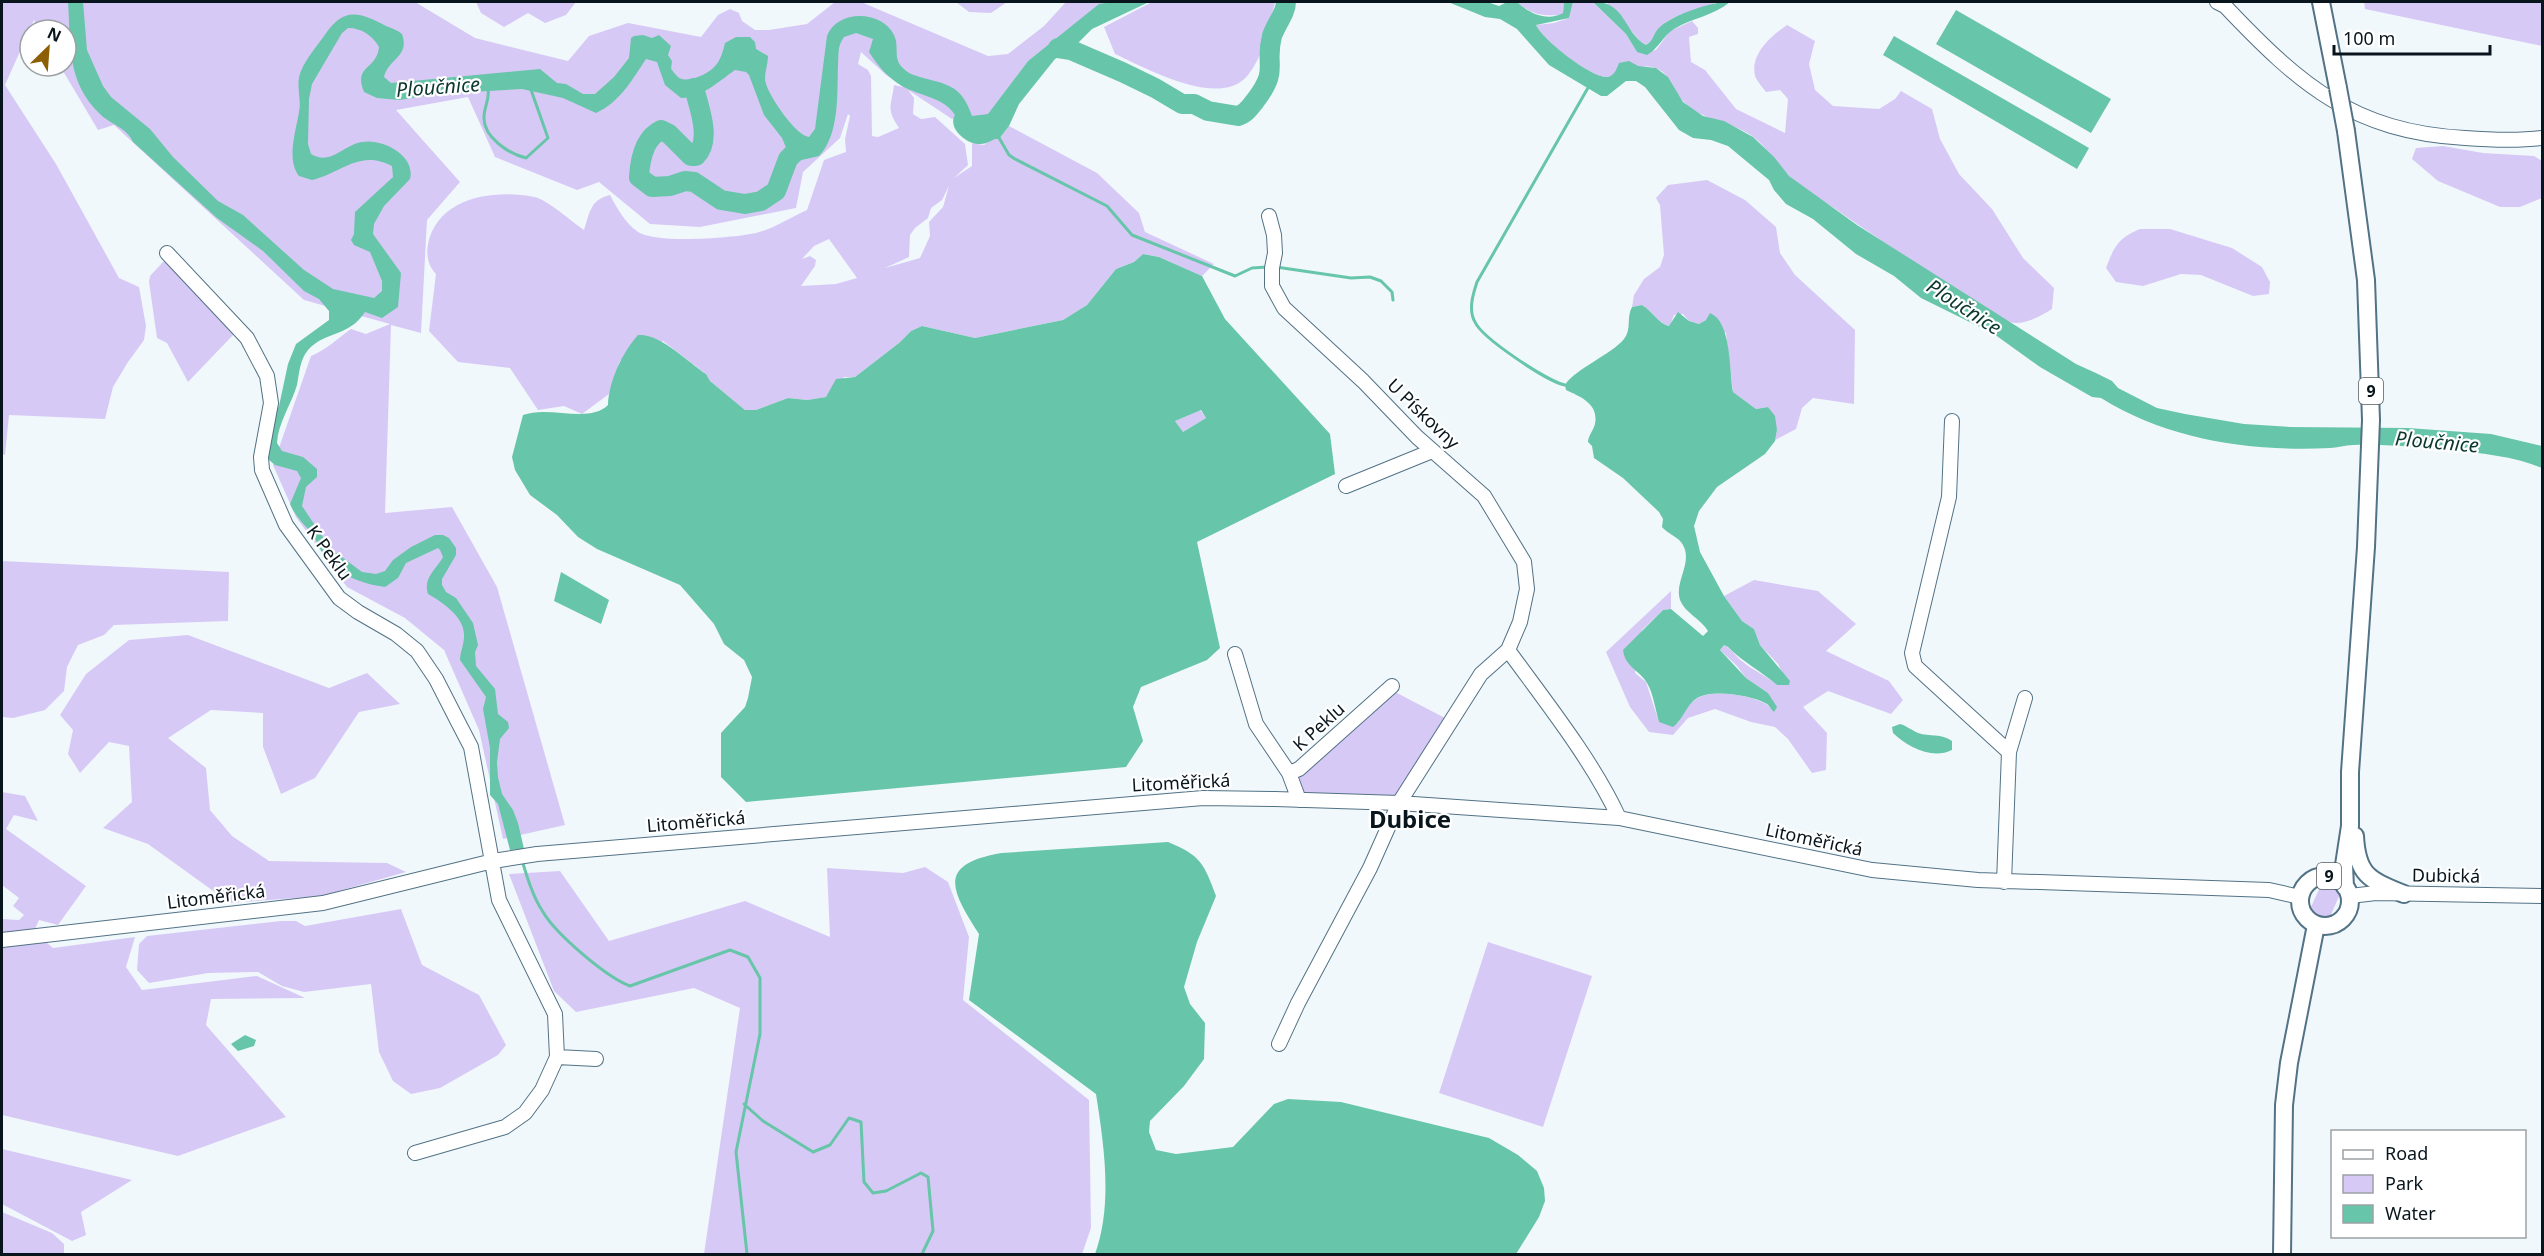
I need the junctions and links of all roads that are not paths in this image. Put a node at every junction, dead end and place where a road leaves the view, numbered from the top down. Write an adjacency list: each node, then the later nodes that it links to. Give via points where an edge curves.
1 (2320, 2): 14 (main road, 9, bridge, via 2346,131 2368,315 2371,420)
2 (2221, 4): 3 (street, via 2300,78 2363,117 2400,129 2451,138)
3 (2542, 138)
4 (1269, 216): 7 (street, U Pískovny, via 1275,253 1272,286 1284,308 1364,381)
5 (167, 253): 19 (street, K Peklu, via 247,338 267,376 270,403 262,470 286,525 339,598 417,651 436,679 471,747)
6 (1952, 421): 13 (street, via 1949,497 1912,653 1916,666)
7 (1432, 451): 8 (street); 9 (street, U Pískovny, via 1484,496 1524,562 1527,589 1520,622)
8 (1346, 486)
9 (1508, 650): 17 (street, via 1481,674); 18 (street, via 1554,713)
10 (1235, 654): 15 (street, via 1256,724)
11 (1392, 686): 15 (street, K Peklu, via 1299,769)
12 (2025, 698): 13 (street)
13 (2009, 752): 21 (street)
14 (2350, 772): 20 (main road, 9, via 2334,859); 22 (main road, 9, via 2350,826 2344,864); 23 (main road, via 2360,866 2374,881)
15 (1289, 773): 16 (street, K Peklu)
16 (1299, 800): 17 (street, Litoměřická); 19 (street, Litoměřická, via 1203,798)
17 (1400, 803): 18 (street, Litoměřická); 28 (street)
18 (1619, 818): 21 (street, Litoměřická, via 1872,870)
19 (498, 859): 27 (street, Litoměřická, via 323,903); 29 (street, K Peklu, via 499,900 555,1014)
20 (2322, 876): 22 (main road, 9, via 2338,879); 25 (main road, 9, via 2308,883)
21 (2004, 882): 25 (street, Litoměřická, via 2269,890)
22 (2348, 891): 23 (street, Dubická); 26 (main road, 9, via 2348,912 2342,920 2332,926)
23 (2404, 894): 24 (street, Dubická)
24 (2542, 896)
25 (2300, 897): 26 (main road, 9, via 2303,914)
26 (2316, 925): 32 (main road, via 2289,1063 2282,1137)
27 (2, 940)
28 (1279, 1044)
29 (557, 1057): 30 (street); 31 (street, via 531,1105 505,1127)
30 (596, 1059)
31 (415, 1153)
32 (2282, 1254)

